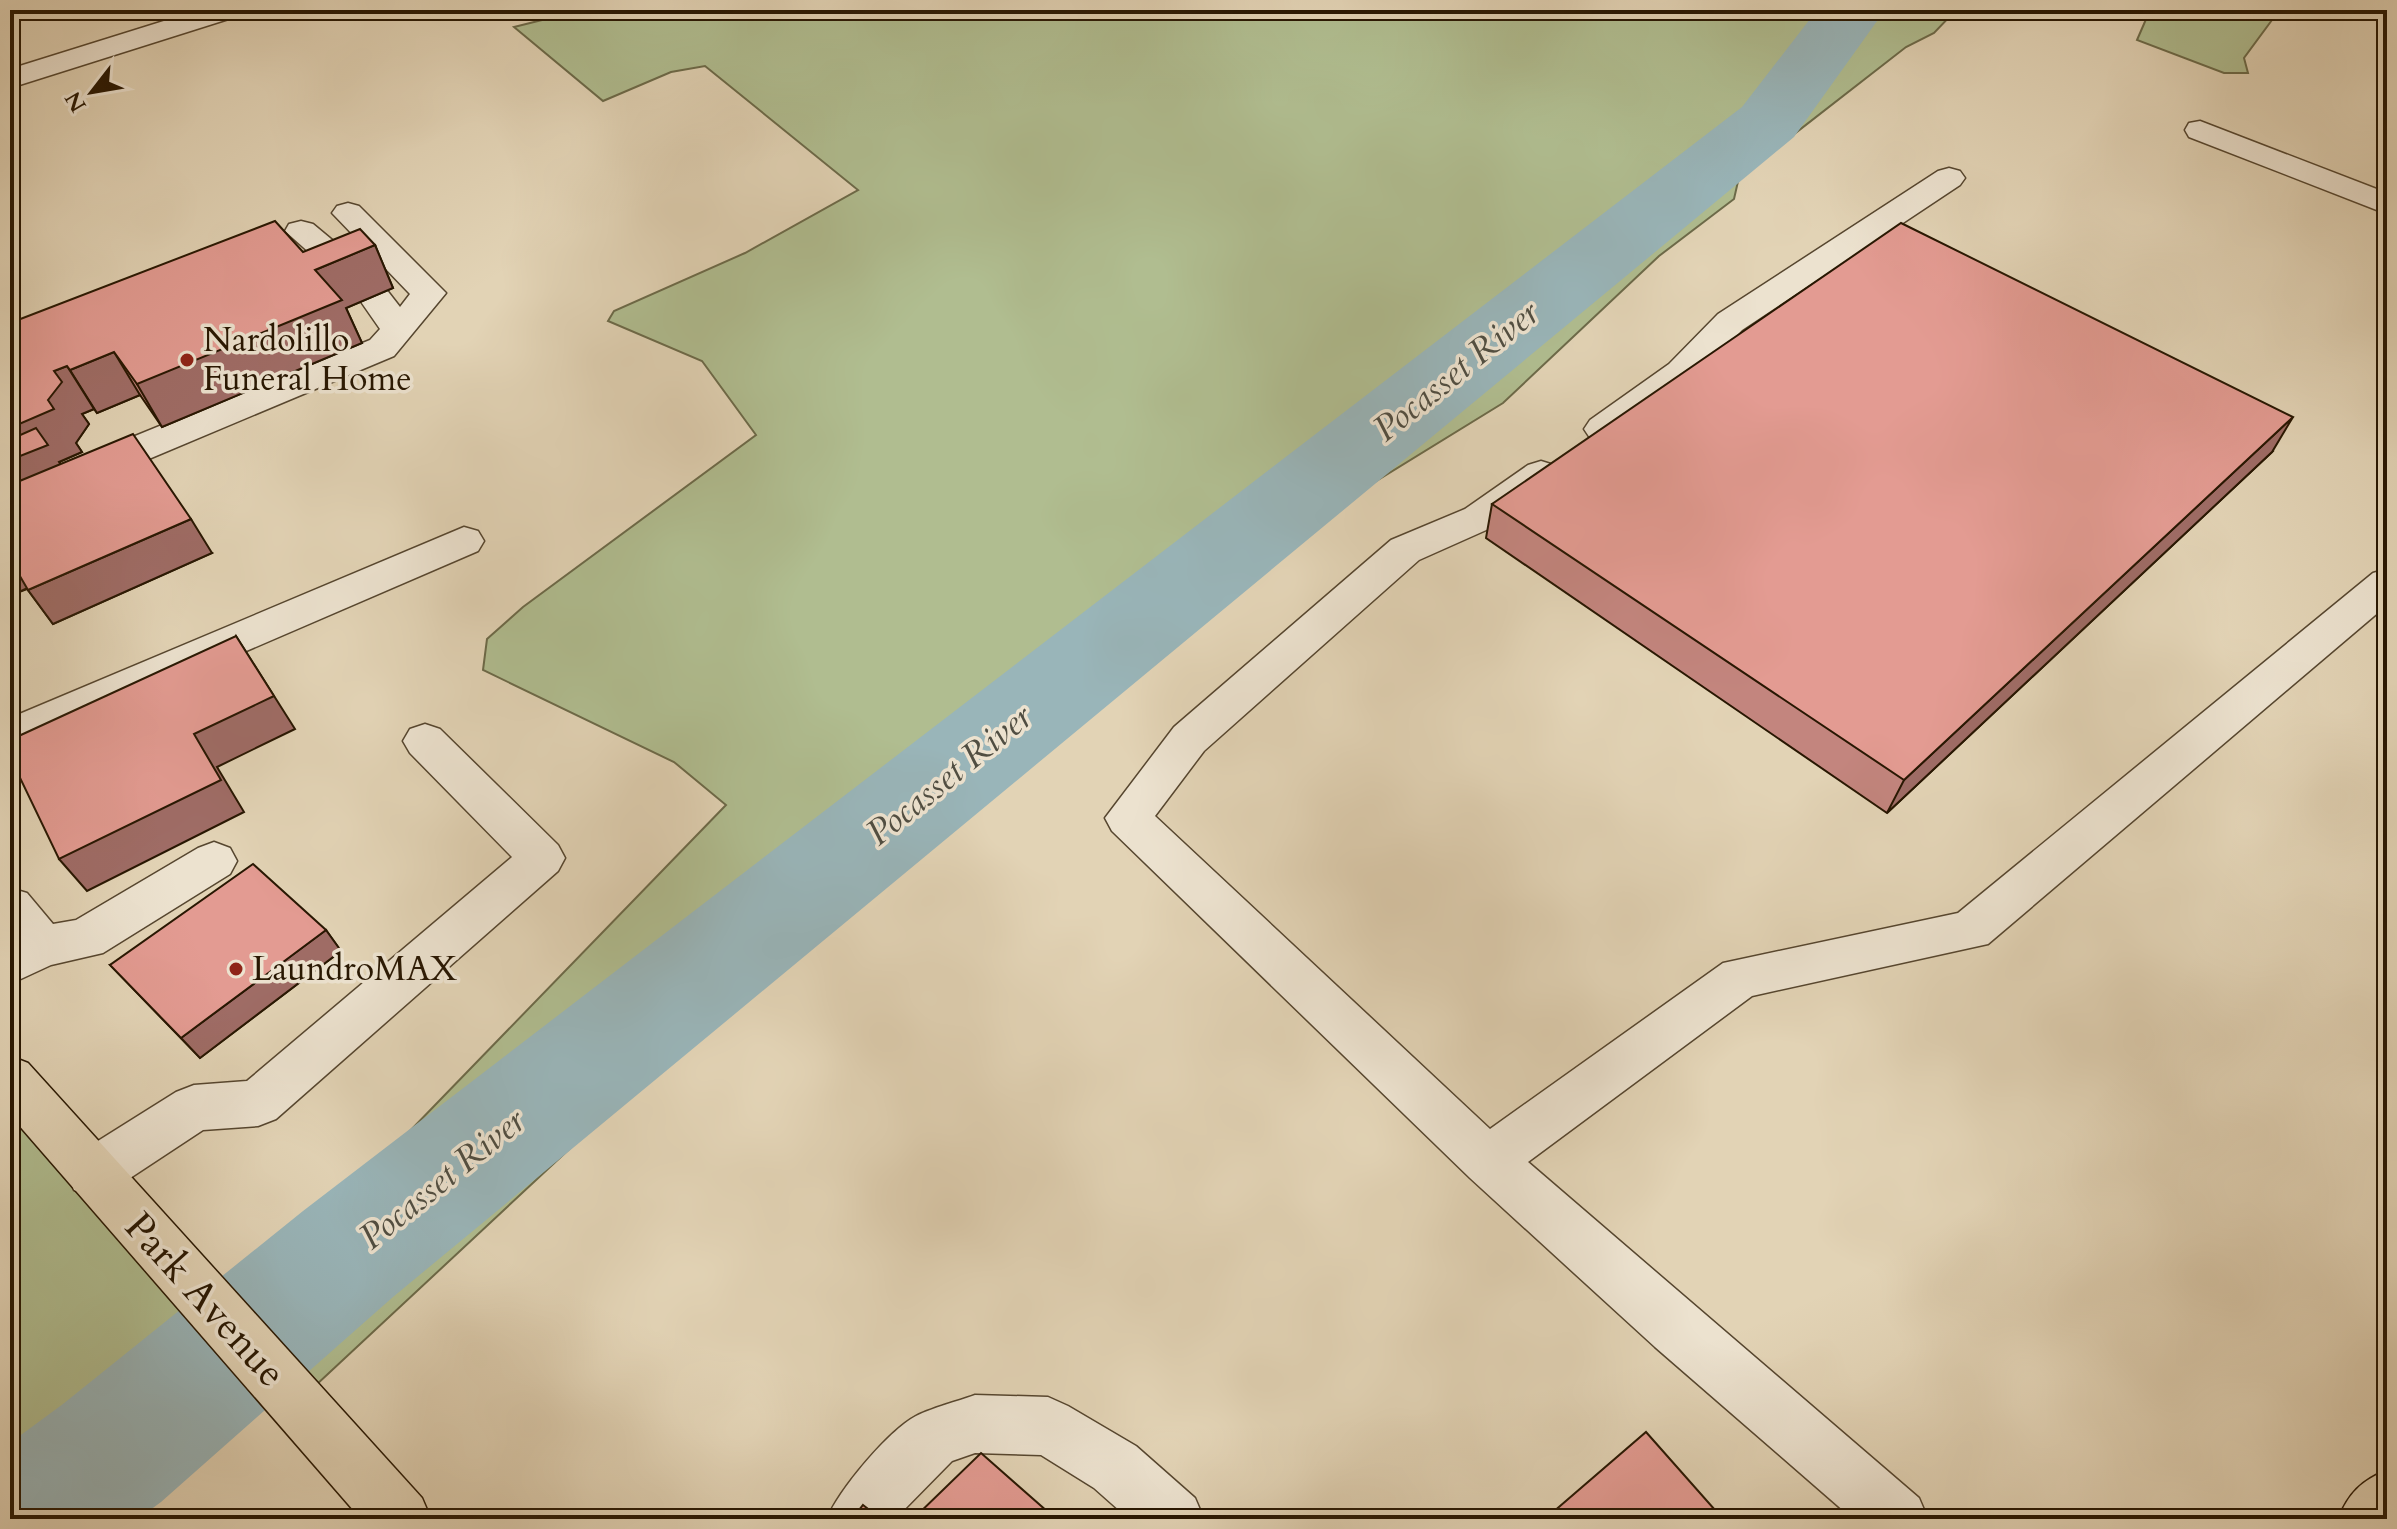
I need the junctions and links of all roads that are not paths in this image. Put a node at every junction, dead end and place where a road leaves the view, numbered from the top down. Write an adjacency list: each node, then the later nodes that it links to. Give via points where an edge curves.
1 (228, 10): 2 (street)
2 (10, 79)
3 (2200, 130): 5 (street)
4 (1949, 178): 18 (street, via 1730,322 1682,372 1479,518 1405,550 1189,739 1128,818)
5 (2387, 204)
6 (348, 213): 8 (street, via 429,293)
7 (301, 231): 8 (street, via 367,288)
8 (399, 330): 9 (street, via 382,348)
9 (131, 452)
10 (464, 541): 12 (street)
11 (2387, 583): 18 (street, via 1971,930 1740,978)
12 (10, 736)
13 (425, 741): 19 (street, via 542,858 258,1103 194,1108)
14 (214, 861): 16 (street, via 86,939)
15 (10, 907): 16 (street)
16 (26, 955)
17 (10, 1079): 19 (main road, Park Avenue)
18 (1488, 1161): 24 (street)
19 (93, 1173): 21 (main road, Park Avenue)
20 (2387, 1500): 25 (main road)
21 (401, 1519)
22 (857, 1519): 23 (street, via 934,1438 975,1424 1048,1426 1115,1467)
23 (1174, 1519)
24 (1898, 1519)
25 (2368, 1519)

